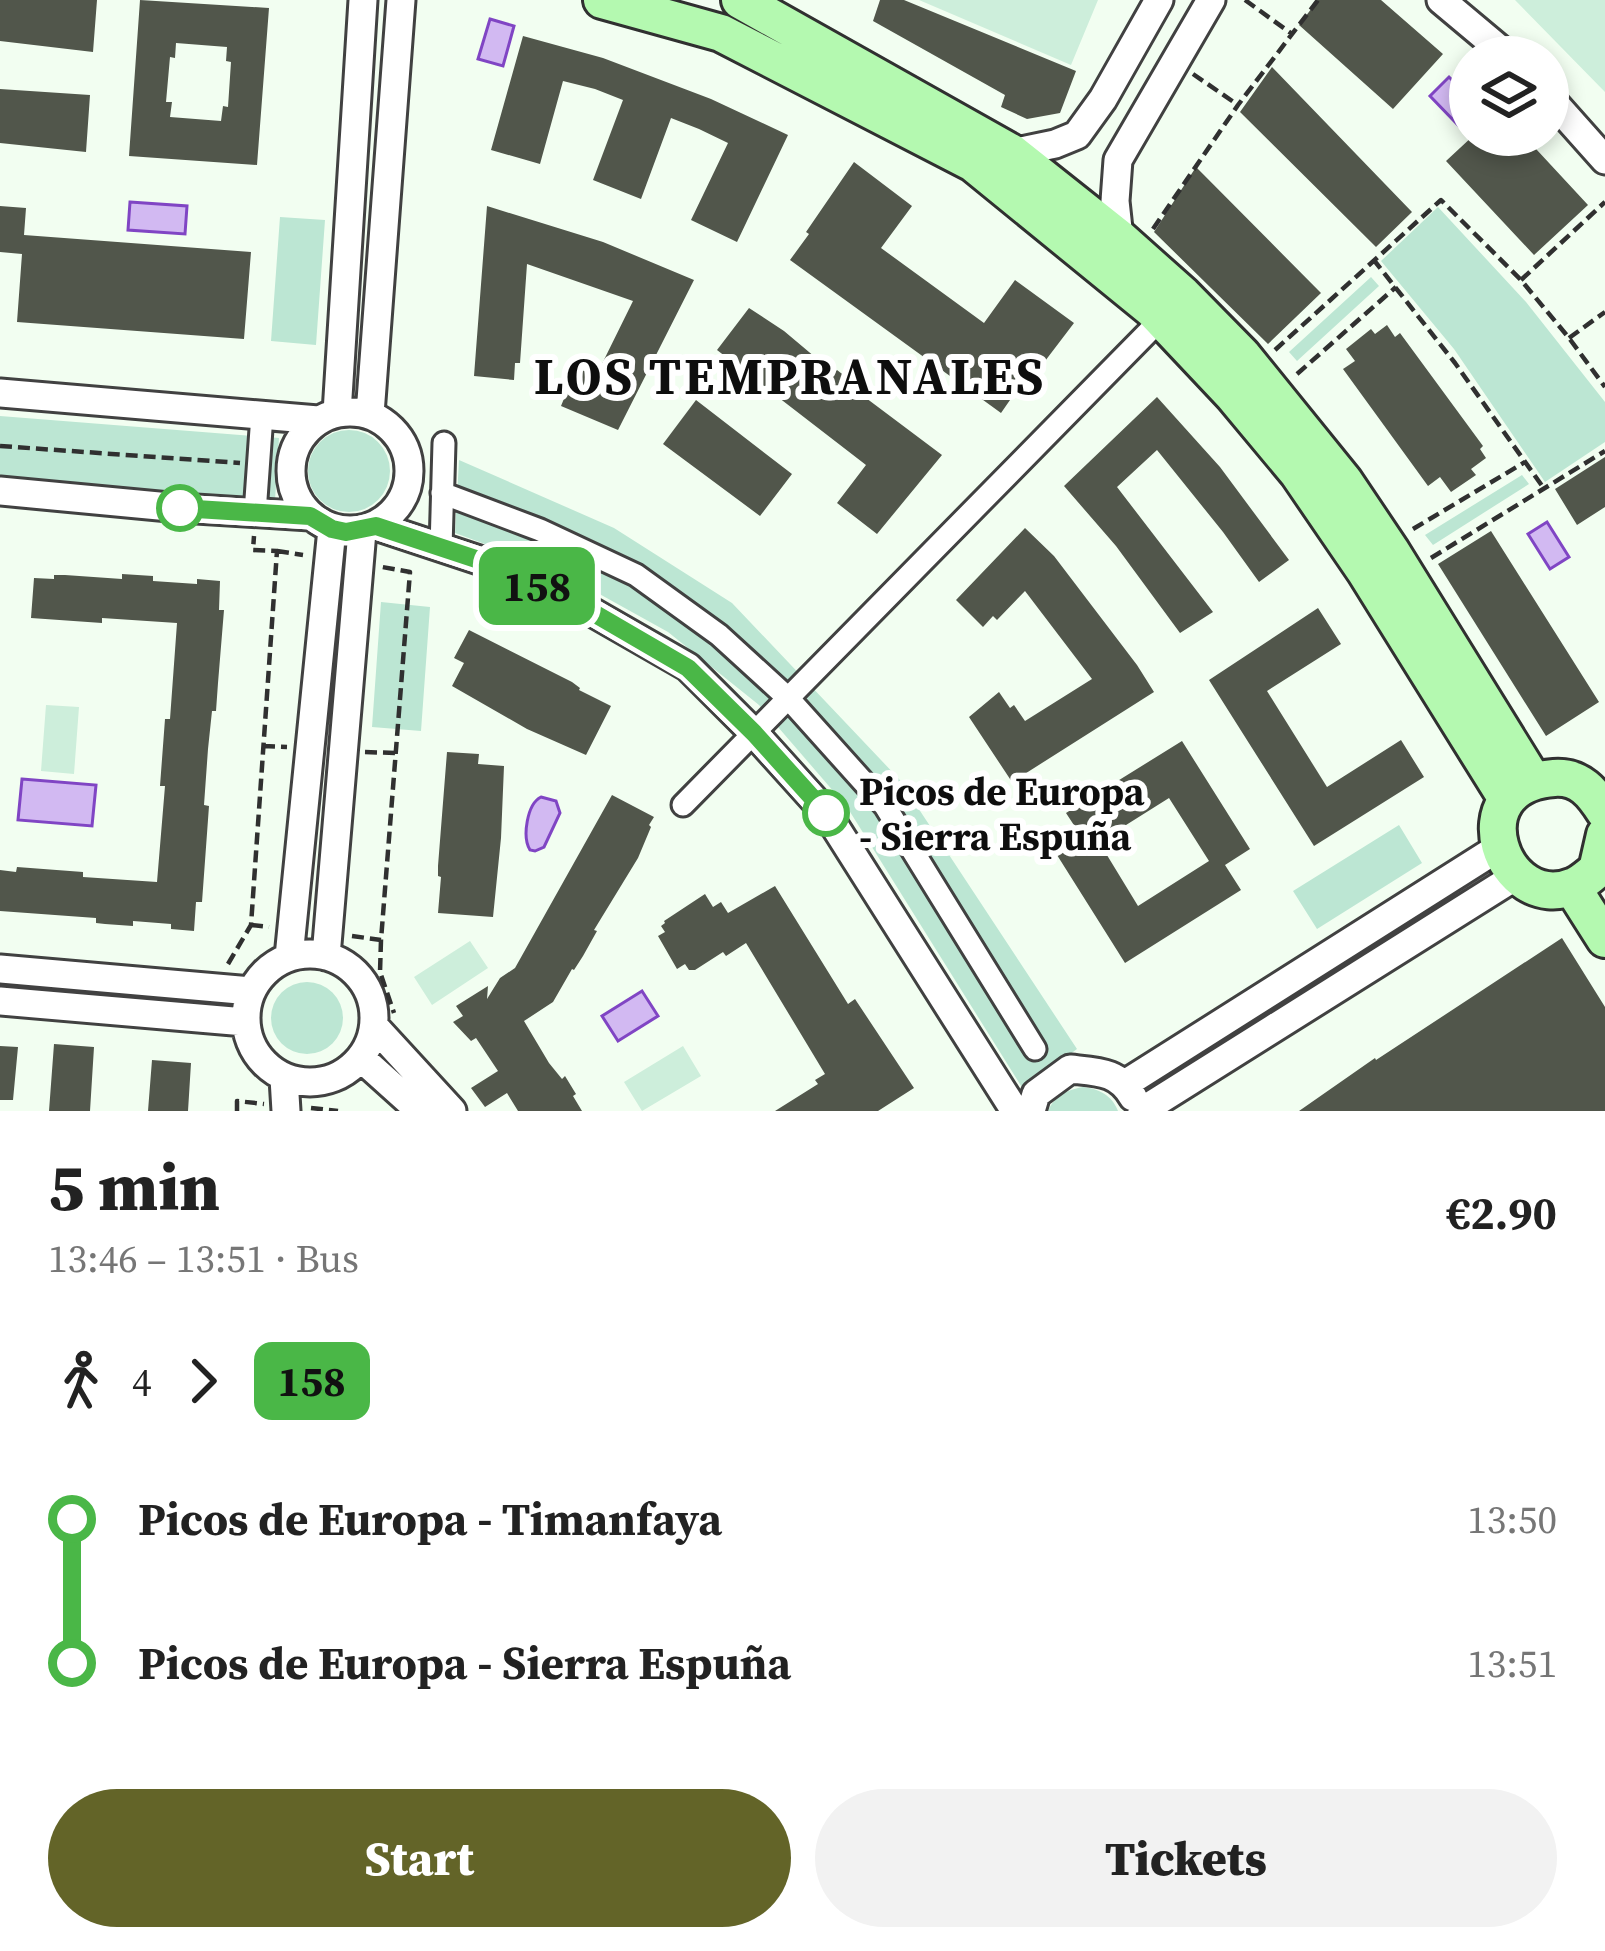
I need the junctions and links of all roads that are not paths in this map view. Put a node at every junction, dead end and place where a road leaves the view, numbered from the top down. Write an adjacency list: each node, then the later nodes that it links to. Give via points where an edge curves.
1 (363, 0): 17 (street)
2 (401, 0): 15 (street)
3 (602, 0): 13 (main road, via 721,33 973,163)
4 (740, 0): 10 (main road)
5 (1159, 0): 10 (street, via 1077,135)
6 (1211, 0): 12 (street, via 1118,160 1115,201)
7 (1442, 0): 8 (street)
8 (1484, 36)
9 (1569, 120): 11 (street)
10 (1012, 154): 12 (main road)
11 (1605, 160)
12 (1128, 246): 27 (main road, via 1242,355 1344,481)
13 (1162, 318): 25 (street); 27 (main road, via 1298,473)
14 (0, 393): 16 (street)
15 (370, 414): 17 (street); 23 (street, via 395,431 411,468 403,501)
16 (262, 416): 17 (street); 21 (street)
17 (327, 416): 22 (street, via 296,445 290,479)
18 (444, 443): 20 (street)
19 (0, 491): 21 (street)
20 (442, 494): 24 (street); 25 (street, via 636,575)
21 (255, 513): 22 (street)
22 (321, 522): 23 (street, via 346,532); 33 (street)
23 (369, 528): 24 (street); 34 (street)
24 (441, 548): 26 (street, via 585,608 688,668)
25 (789, 699): 26 (street); 40 (street, via 885,806)
26 (754, 733): 29 (street); 48 (street, via 827,814)
27 (1520, 789): 28 (main road, via 1567,777); 30 (main road, via 1498,819)
28 (1600, 794)
29 (683, 805)
30 (1507, 862): 31 (main road, via 1545,890); 43 (street); 50 (street)
31 (1595, 869): 32 (main road)
32 (1605, 939)
33 (291, 943): 34 (street, via 308,953); 36 (street)
34 (327, 945): 39 (street, via 368,990)
35 (0, 969): 36 (street)
36 (251, 991): 38 (street)
37 (0, 1001): 38 (street)
38 (245, 1022): 42 (street, via 257,1055)
39 (374, 1026): 41 (street); 47 (street)
40 (1035, 1049)
41 (361, 1058): 44 (street); 46 (street)
42 (284, 1078): 44 (street); 45 (street)
43 (1125, 1084): 49 (street, via 1107,1072 1070,1070 1036,1094); 50 (street)
44 (318, 1096)
45 (286, 1111)
46 (420, 1111)
47 (452, 1111)
48 (1015, 1111)
49 (1031, 1111)
50 (1142, 1111)

